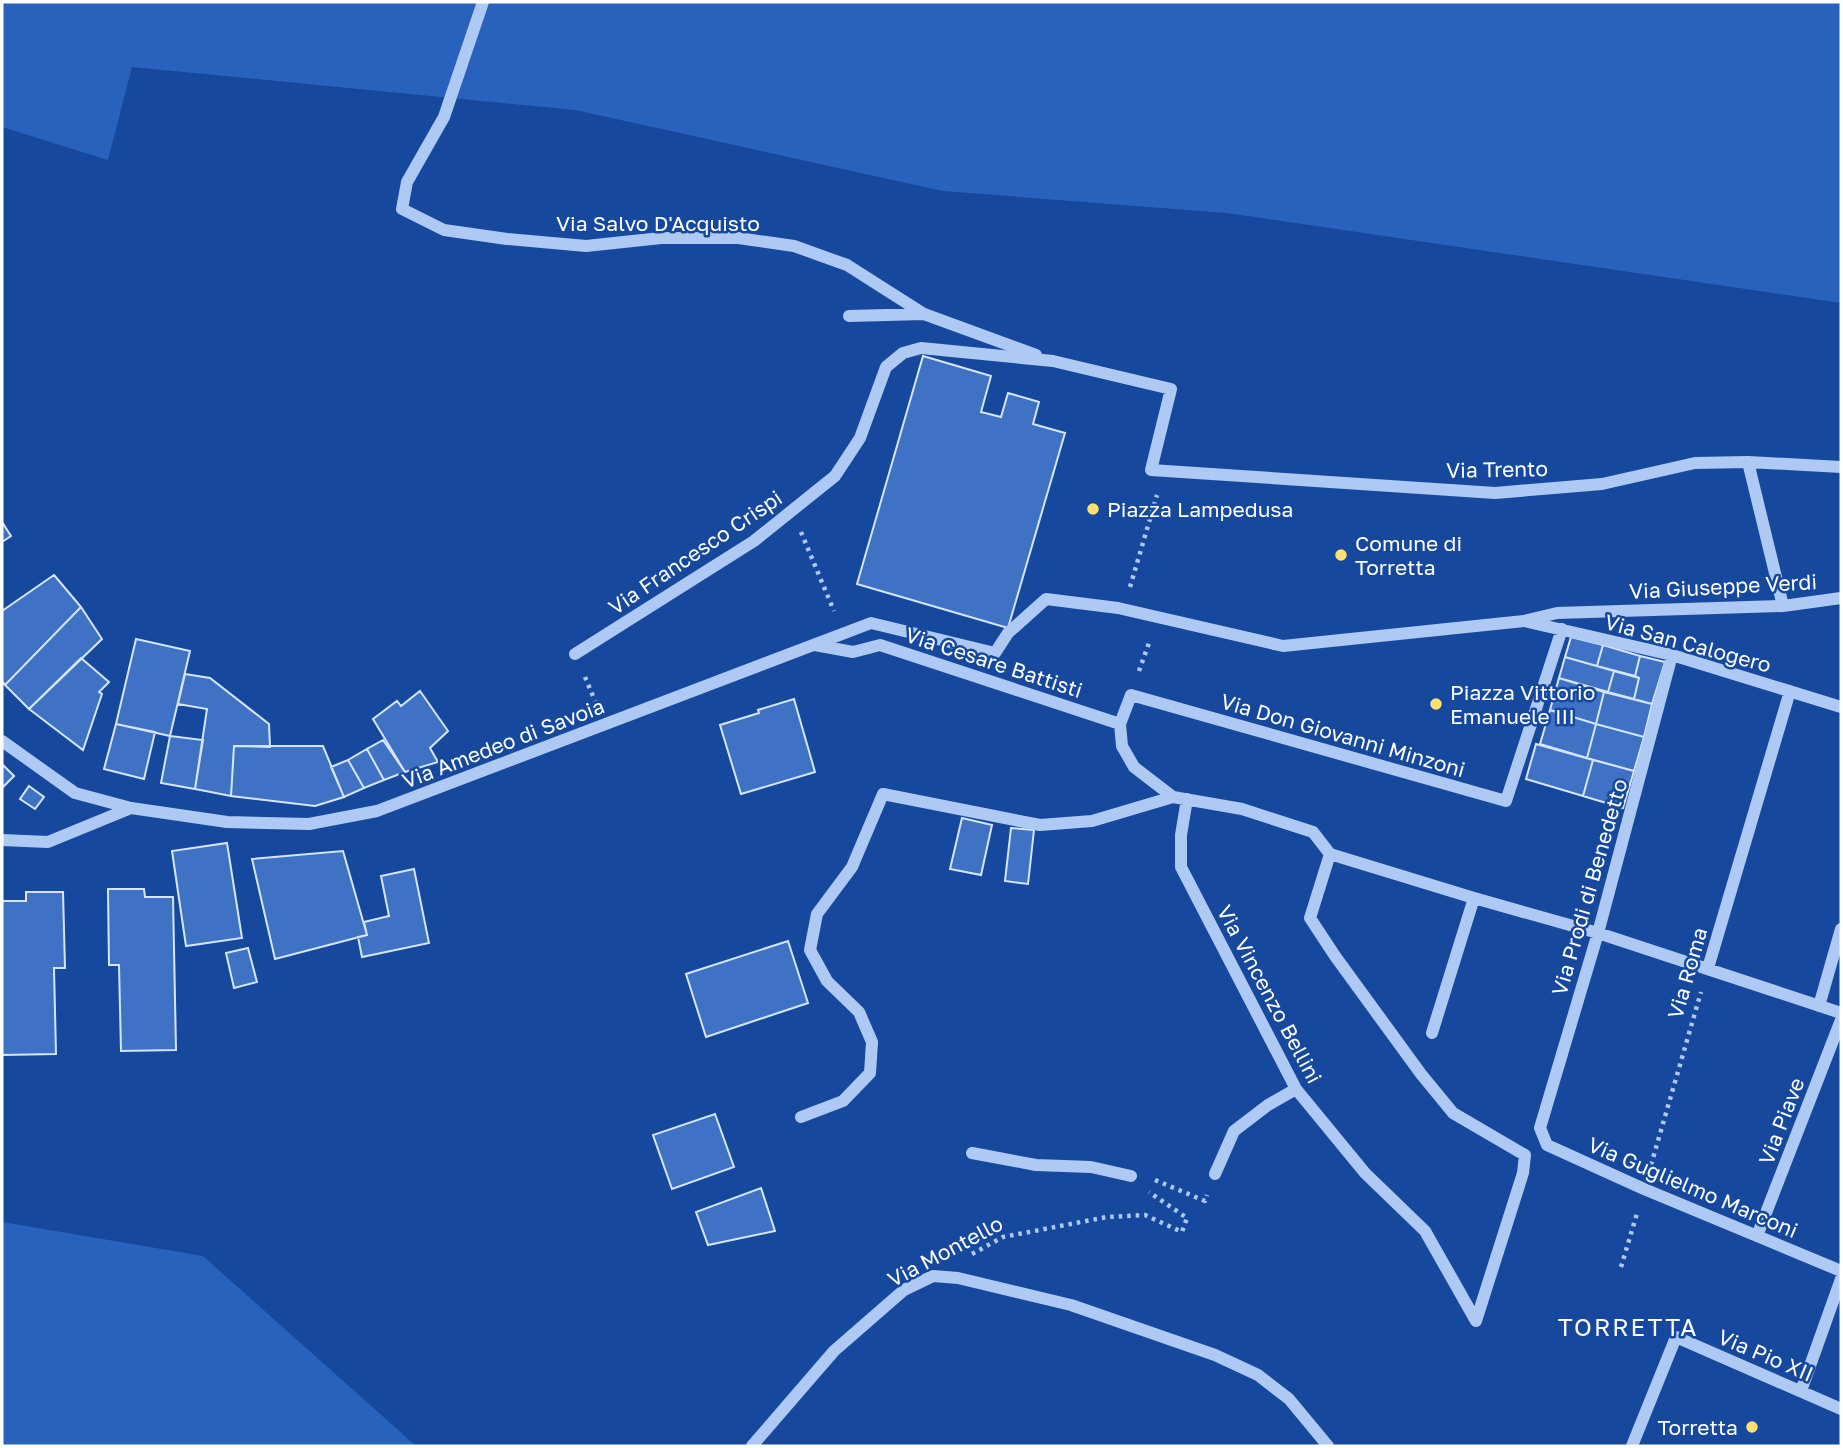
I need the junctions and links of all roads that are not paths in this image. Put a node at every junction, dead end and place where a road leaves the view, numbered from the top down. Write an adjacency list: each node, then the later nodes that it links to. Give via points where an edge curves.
1 (483, 2): 2 (street, Via Salvo D'Acquisto, via 444,117 407,182 402,209 444,230 507,239 586,246 662,238 738,238 794,246 846,265)
2 (924, 314): 3 (street); 4 (street)
3 (849, 316)
4 (1053, 360): 7 (street, Via Francesco Crispi, via 1171,389); 13 (street, Via Francesco Crispi, via 920,348 903,353 886,367 860,438 835,476 754,541)
5 (1748, 462): 6 (street, Via Trento); 7 (street, Via Trento, via 1695,463 1602,484 1495,493); 9 (street)
6 (1841, 467)
7 (1158, 470)
8 (1841, 598): 9 (street, Via Giuseppe Verdi)
9 (1783, 606): 10 (street, Via Giuseppe Verdi, via 1557,613)
10 (1524, 621): 11 (street, Via San Calogero); 12 (street, Via Amedeo di Savoia, via 1283,646 1123,609 1046,599 1009,633 995,653 872,623)
11 (1562, 629): 14 (street, Via San Calogero); 17 (street, Via Don Giovanni Minzoni, via 1506,801 1131,695)
12 (815, 645): 17 (street, Via Cesare Battisti, via 853,652 880,645); 21 (street, Via Amedeo di Savoia, via 377,811 309,824 227,822)
13 (575, 654)
14 (1672, 655): 15 (street, Via San Calogero); 26 (street, Via Prodi di Benedetto)
15 (1790, 691): 16 (street, Via San Calogero); 27 (street, Via Roma)
16 (1841, 707)
17 (1121, 724): 19 (street, via 1122,746 1134,767)
18 (2, 740): 21 (street, Via Amedeo di Savoia, via 75,793)
19 (1173, 797): 20 (street); 33 (street, via 1092,821 1040,825 883,794 852,867 817,914 810,950 827,981 859,1012 872,1042 870,1073 843,1101)
20 (1187, 799): 23 (street, via 1242,809 1313,832); 32 (street, Via Vincenzo Bellini, via 1181,867)
21 (131, 808): 22 (street, via 48,842)
22 (2, 841)
23 (1330, 854): 24 (street); 32 (street, Via Vincenzo Bellini, via 1310,918 1453,1113 1525,1155 1476,1321 1425,1231 1365,1173)
24 (1474, 898): 26 (street); 31 (street)
25 (1841, 929): 28 (street)
26 (1598, 933): 27 (street); 34 (street, Via Prodi di Benedetto)
27 (1708, 968): 28 (street)
28 (1819, 1006): 29 (street)
29 (1841, 1013)
30 (1841, 1020): 38 (street, Via Piave)
31 (1432, 1033)
32 (1296, 1089): 36 (street, via 1234,1132)
33 (801, 1118)
34 (1539, 1128): 38 (street, Via Guglielmo Marconi, via 1547,1145)
35 (972, 1153): 37 (street)
36 (1215, 1174)
37 (1131, 1176)
38 (1757, 1236): 39 (street, Via Guglielmo Marconi)
39 (1841, 1271)
40 (1841, 1279): 41 (street)
41 (1801, 1391): 42 (street, Via Pio XII); 45 (street, Via Pio XII, via 1675,1336)
42 (1841, 1409)
43 (752, 1446): 44 (street, Via Montello, via 834,1351 904,1290 933,1276 1071,1305 1215,1355 1258,1376 1289,1399)
44 (1328, 1446)
45 (1632, 1446)

